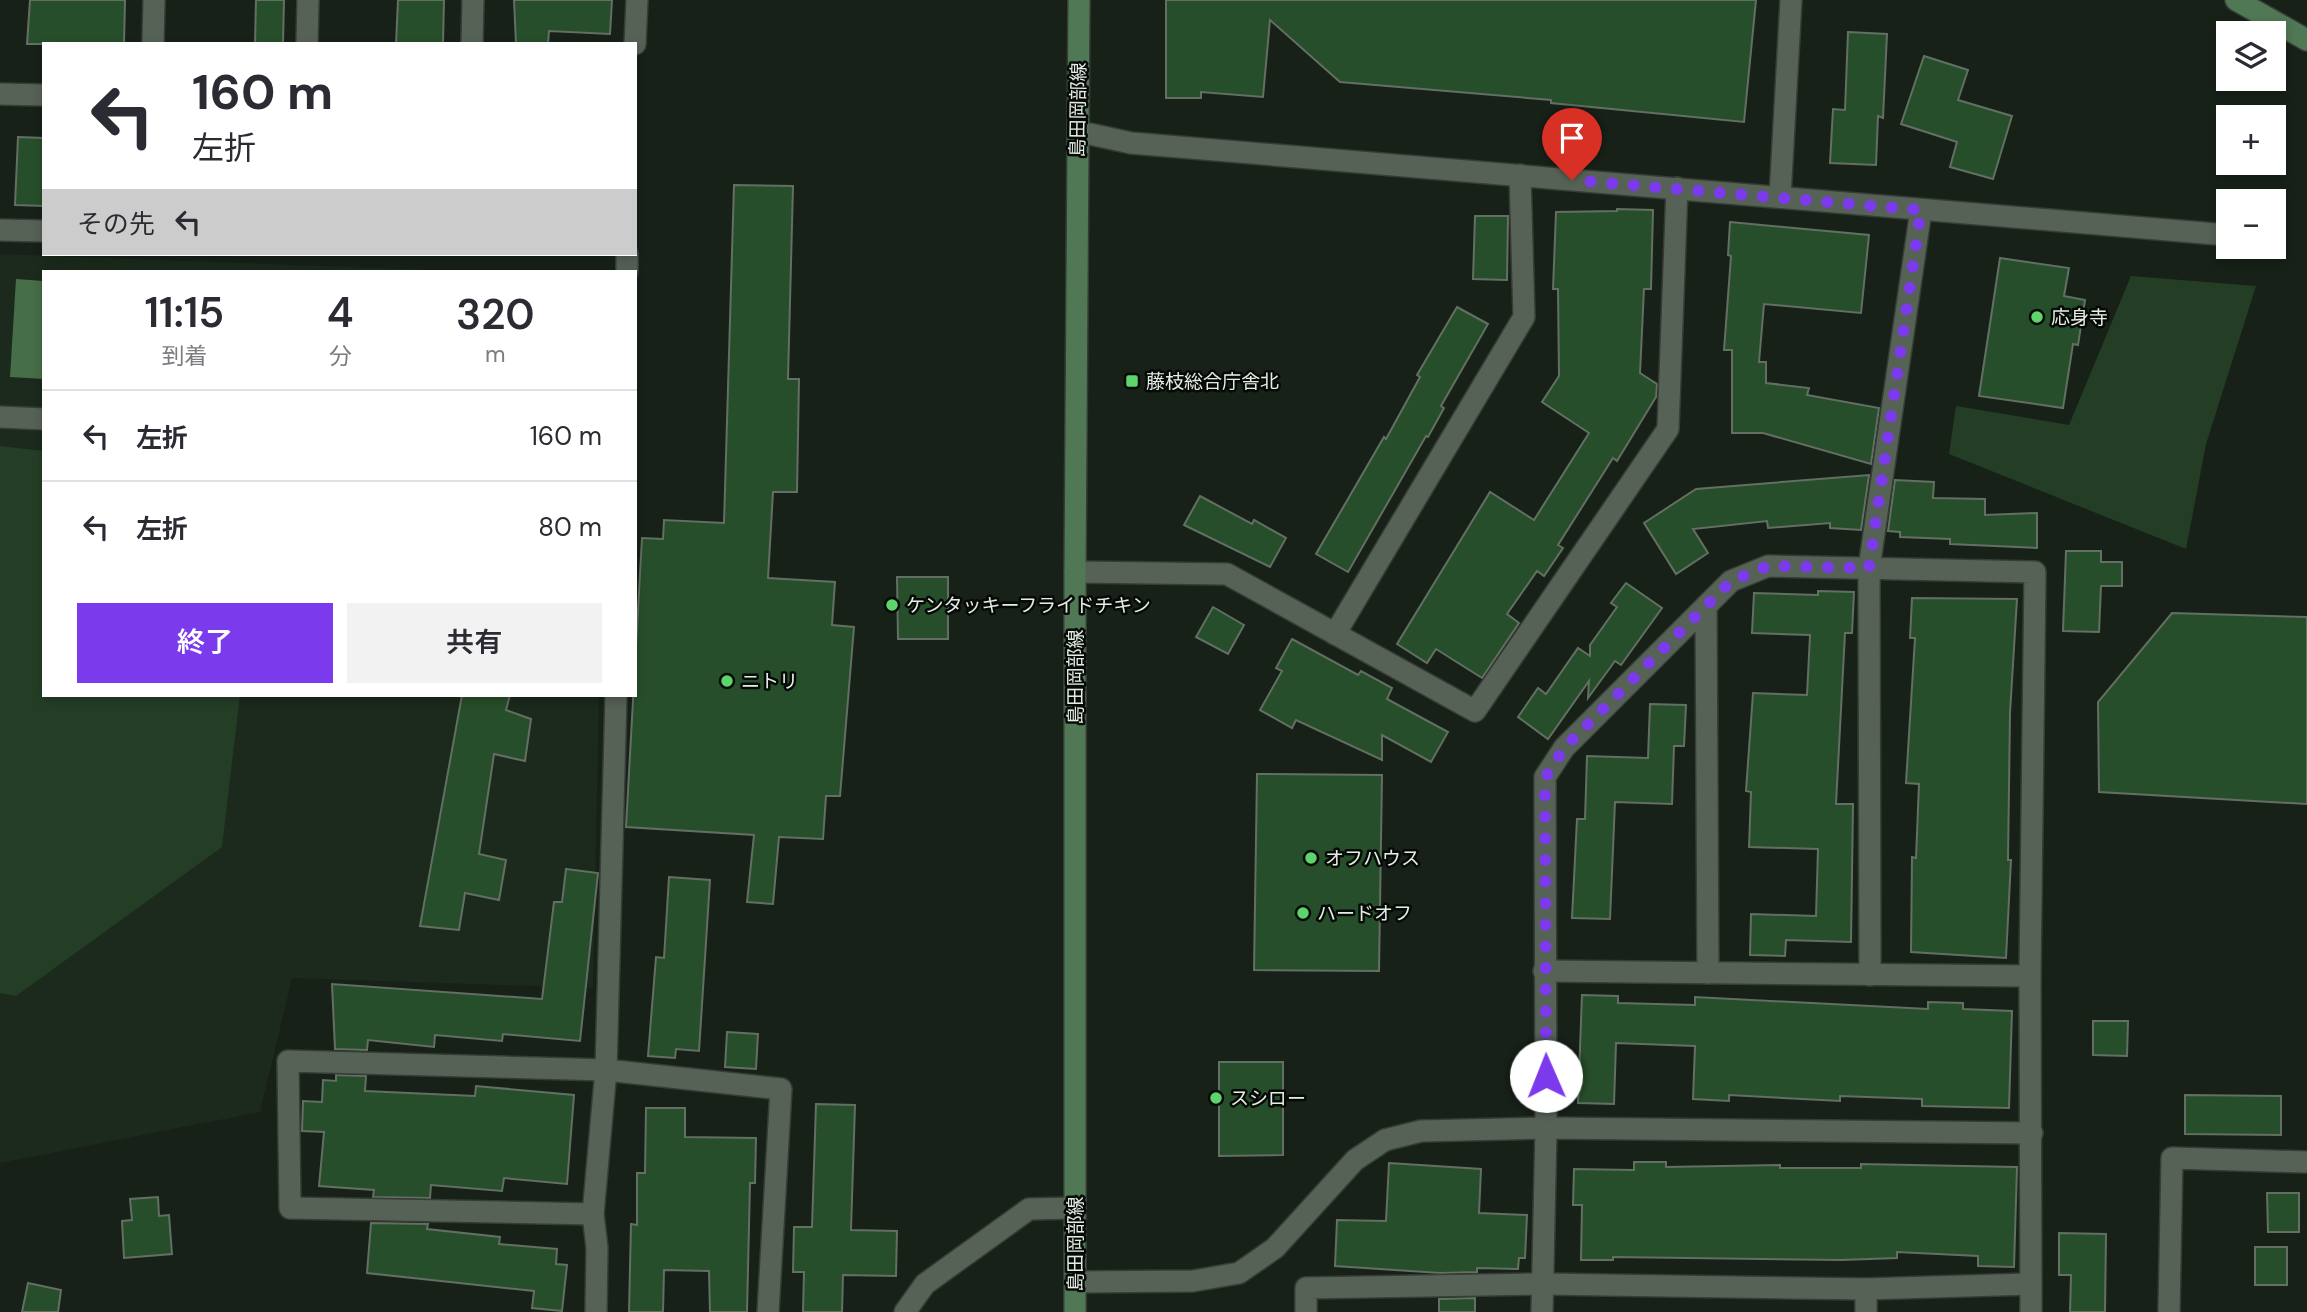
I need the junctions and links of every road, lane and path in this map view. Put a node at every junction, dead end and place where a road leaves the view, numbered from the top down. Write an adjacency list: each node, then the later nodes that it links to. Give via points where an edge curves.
1 (154, 0): 9 (street)
2 (308, 0): 10 (street)
3 (473, 0): 11 (street)
4 (637, 0): 12 (street)
5 (1079, 0): 15 (main road, 島田岡部線)
6 (1791, 0): 18 (street)
7 (2236, 0): 8 (main road)
8 (2307, 40)
9 (153, 42)
10 (307, 42)
11 (472, 42)
12 (635, 42)
13 (0, 94): 14 (street)
14 (42, 95)
15 (1078, 134): 16 (street, via 1131,144); 26 (main road, 島田岡部線)
16 (1520, 175): 17 (street); 28 (street, via 1524,317)
17 (1677, 188): 18 (street); 28 (street, via 1668,429 1475,711)
18 (1780, 197): 19 (street)
19 (1921, 210): 22 (street); 25 (street)
20 (0, 230): 21 (street)
21 (42, 231)
22 (2216, 233)
23 (0, 417): 24 (street)
24 (42, 419)
25 (1869, 568): 27 (street, via 1768,566 1731,581); 32 (street); 33 (street, via 2035,572)
26 (1075, 572): 28 (street, via 1227,574); 38 (main road, 島田岡部線)
27 (1706, 606): 30 (street, via 1564,748 1545,778); 31 (street)
28 (1335, 634)
29 (616, 697): 34 (street)
30 (1544, 971): 31 (street); 35 (street)
31 (1708, 973): 32 (street)
32 (1870, 975): 33 (street)
33 (2030, 976): 36 (street)
34 (606, 1070): 39 (street); 39 (street, via 288,1061 290,1208); 45 (street, via 781,1089)
35 (1546, 1128): 36 (street); 40 (street, via 1421,1132 1385,1140 1354,1160 1275,1248 1239,1273 1193,1281); 41 (street)
36 (2032, 1133): 42 (street)
37 (2307, 1162): 52 (street, via 2172,1158)
38 (1075, 1208): 40 (main road, 島田岡部線); 46 (street, via 1028,1209 925,1284)
39 (593, 1214): 44 (street)
40 (1075, 1282): 47 (main road, 島田岡部線)
41 (1543, 1284): 43 (street); 48 (street, via 1306,1288); 49 (street)
42 (2030, 1284): 43 (street); 51 (street)
43 (1866, 1289): 50 (street)
44 (596, 1312)
45 (768, 1312)
46 (905, 1312)
47 (1076, 1312)
48 (1306, 1312)
49 (1542, 1312)
50 (1866, 1312)
51 (2031, 1312)
52 (2169, 1312)

